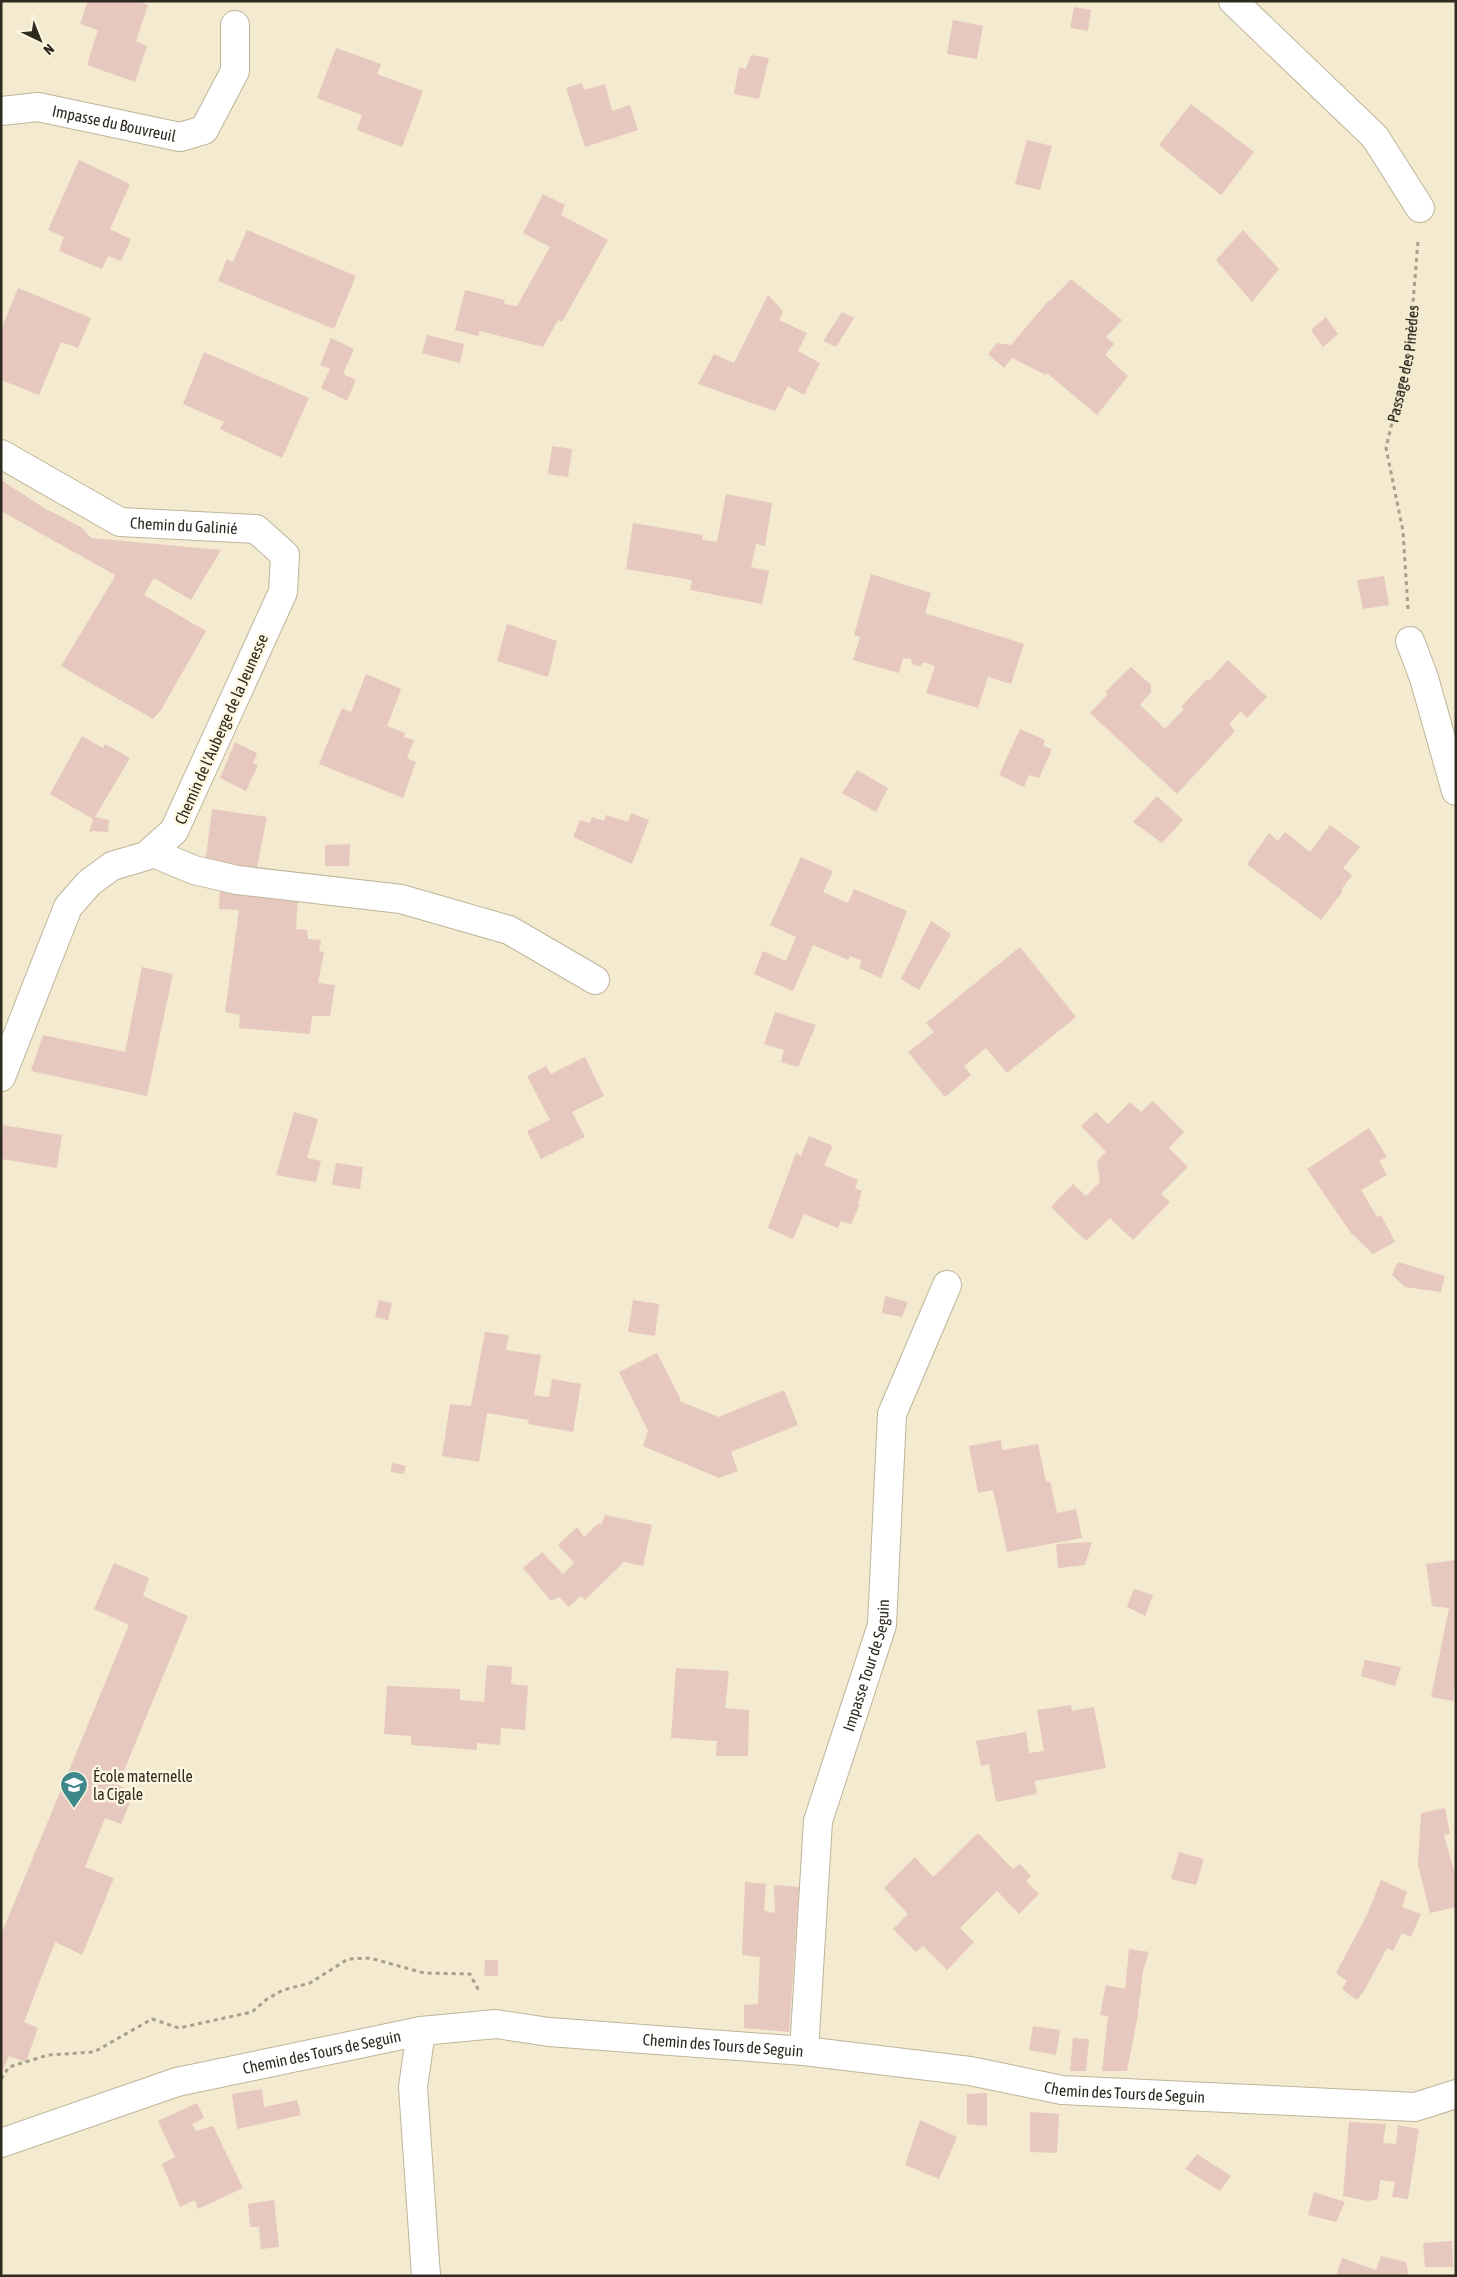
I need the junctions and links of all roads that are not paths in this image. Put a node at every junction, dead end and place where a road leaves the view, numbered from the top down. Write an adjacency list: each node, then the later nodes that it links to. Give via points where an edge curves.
1 (1233, 1): 4 (street, via 1375,137)
2 (236, 24): 3 (street, Impasse du Bouvreuil, via 235,71 204,130 180,137 38,107)
3 (1, 111)
4 (1420, 208)
5 (1, 454): 6 (street, Chemin du Galinié, via 120,522 256,529)
6 (285, 556): 9 (street, Chemin de l'Auberge de la Jeunesse, via 283,592 174,831)
7 (1410, 642): 8 (street, via 1424,678)
8 (1456, 791)
9 (151, 852): 10 (street, via 194,870 238,880 401,899 509,930); 11 (street, Chemin de l'Auberge de la Jeunesse, via 112,866 89,883 68,907)
10 (596, 980)
11 (1, 1077)
12 (947, 1285): 14 (street, Impasse Tour de Seguin, via 892,1414 882,1626 818,1821)
13 (421, 2031): 14 (street, Chemin des Tours de Seguin, via 496,2024 549,2032); 16 (street, Chemin des Tours de Seguin, via 177,2082); 17 (street, via 413,2087)
14 (804, 2050): 15 (street, Chemin des Tours de Seguin, via 970,2071 1062,2090 1414,2107)
15 (1456, 2094)
16 (1, 2143)
17 (426, 2276)

